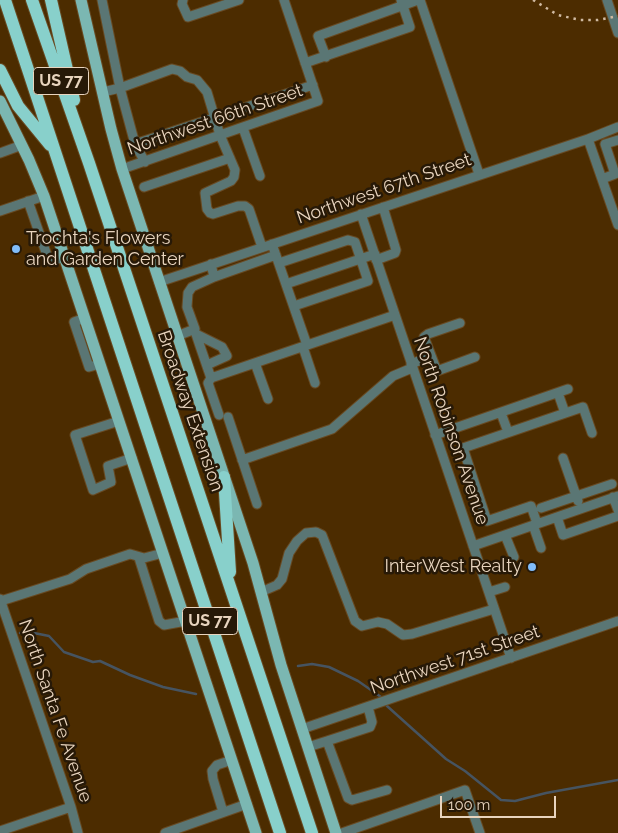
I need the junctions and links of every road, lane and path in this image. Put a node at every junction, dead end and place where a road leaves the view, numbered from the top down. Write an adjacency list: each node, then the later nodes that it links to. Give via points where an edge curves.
1 (5, 0): 29 (highway, US 77)
2 (32, 0): 32 (highway, Broadway Extension / US 77)
3 (51, 0): 32 (highway)
4 (81, 0): 18 (main road, Broadway Extension)
5 (102, 0): 17 (street)
6 (183, 0): 7 (street, via 188,16)
7 (239, 0)
8 (284, 0): 14 (street)
9 (419, 0): 11 (street); 34 (street)
10 (607, 0): 12 (street)
11 (402, 3): 13 (street, via 318,36); 13 (street, via 410,27)
12 (618, 33)
13 (326, 57): 14 (street)
14 (305, 63): 16 (street)
15 (0, 70): 29 (highway, via 18,106)
16 (313, 85): 20 (street); 21 (street, Northwest 66th Street, via 318,101)
17 (120, 88): 18 (street); 20 (street, via 172,69 180,71 197,80 207,92); 27 (street)
18 (102, 92): 33 (main road, Broadway Extension)
19 (0, 101): 26 (main road)
20 (215, 117): 23 (street); 27 (street)
21 (243, 128): 23 (street, Northwest 66th Street); 35 (street)
22 (617, 129): 24 (street, Northwest 67th Street)
23 (220, 135): 30 (street); 31 (street, Northwest 66th Street)
24 (588, 139): 34 (street, Northwest 67th Street); 36 (street)
25 (618, 140): 36 (street, via 605,144 615,174)
26 (22, 144): 28 (street); 38 (main road)
27 (135, 144): 31 (street)
28 (0, 153)
29 (56, 153): 118 (highway, US 77)
30 (230, 158): 37 (street); 45 (street, via 234,177 205,193 207,209 213,214 245,206 249,209)
31 (145, 162): 33 (street, Northwest 66th Street)
32 (89, 163): 97 (highway, Broadway Extension / US 77)
33 (122, 169): 52 (main road, Broadway Extension)
34 (479, 174): 40 (street, Northwest 67th Street)
35 (260, 176)
36 (602, 179): 43 (street)
37 (144, 187)
38 (44, 196): 39 (street); 46 (main road)
39 (28, 202): 41 (street); 46 (street, via 49,261)
40 (383, 207): 42 (street, Northwest 67th Street); 47 (street, via 396,250 395,253)
41 (0, 211)
42 (361, 214): 44 (street, Northwest 67th Street); 47 (street, North Robinson Avenue)
43 (618, 225)
44 (272, 244): 45 (street, Northwest 67th Street); 48 (street)
45 (262, 247): 50 (street, Northwest 67th Street)
46 (64, 256): 72 (main road)
47 (376, 257): 49 (street); 55 (street, North Robinson Avenue)
48 (277, 259): 49 (street, via 348,240 355,242); 51 (street); 53 (street)
49 (361, 259): 53 (street); 54 (street, via 368,282)
50 (211, 264): 51 (street); 52 (street, Northwest 67th Street)
51 (214, 277): 57 (street, via 192,287 188,293 187,307)
52 (159, 282): 58 (main road, Broadway Extension)
53 (286, 284): 54 (street)
54 (294, 306): 59 (street)
55 (395, 316): 59 (street); 64 (street, North Robinson Avenue)
56 (460, 323): 60 (street, via 424,337)
57 (196, 331): 58 (street); 63 (street); 63 (street, via 222,347 227,356)
58 (178, 336): 79 (main road, Broadway Extension)
59 (305, 346): 62 (street); 66 (street)
60 (431, 356): 61 (street, via 437,371); 64 (street)
61 (475, 357)
62 (255, 363): 65 (street); 69 (street)
63 (207, 365): 65 (street)
64 (412, 366): 75 (street, North Robinson Avenue); 78 (street, via 393,376 332,429)
65 (211, 378): 78 (street, via 208,383)
66 (315, 383)
67 (568, 390): 68 (street)
68 (558, 393): 70 (street); 71 (street)
69 (268, 399)
70 (501, 413): 73 (street); 75 (street)
71 (565, 413): 73 (street); 74 (street, via 583,407)
72 (119, 421): 76 (main road); 76 (street, via 75,435 93,490 111,482 108,466)
73 (508, 432): 89 (street, via 463,448 487,521 531,506)
74 (592, 433)
75 (435, 435): 91 (street, North Robinson Avenue)
76 (132, 458): 93 (main road)
77 (564, 458): 81 (street)
78 (242, 460): 83 (street)
79 (224, 477): 97 (highway); 98 (main road, Broadway Extension)
80 (612, 484): 81 (street)
81 (576, 496): 84 (street); 85 (street)
82 (616, 496): 85 (street); 86 (street)
83 (257, 504)
84 (541, 508)
85 (581, 508): 88 (street)
86 (618, 510)
87 (618, 516): 88 (street, via 563,535)
88 (556, 517): 89 (street)
89 (535, 524): 90 (street); 92 (street)
90 (506, 535): 91 (street); 94 (street)
91 (473, 546): 99 (street, North Robinson Avenue)
92 (541, 548)
93 (163, 553): 95 (street); 102 (main road)
94 (514, 557)
95 (139, 558): 100 (street, via 130,554 86,569 70,579); 102 (street, via 159,621 164,625)
96 (505, 587): 99 (street)
97 (231, 589): 119 (highway, Broadway Extension / US 77)
98 (261, 592): 101 (street, via 282,579 289,553 297,540 316,532 322,535 355,621 362,626 378,622 403,635 412,634); 106 (main road, Broadway Extension)
99 (489, 592): 101 (street, North Robinson Avenue)
100 (0, 600): 112 (street, North Santa Fe Avenue)
101 (494, 609): 104 (street, North Robinson Avenue)
102 (186, 621): 109 (main road)
103 (618, 621): 104 (street, Northwest 71st Street)
104 (511, 658): 105 (street, Northwest 71st Street)
105 (368, 707): 106 (street, Northwest 71st Street); 107 (street, via 370,727)
106 (302, 729): 108 (main road, Broadway Extension)
107 (327, 741): 108 (street); 110 (street, via 348,798 352,800)
108 (308, 747): 120 (main road, Broadway Extension)
109 (232, 760): 111 (main road); 113 (street, via 212,771)
110 (387, 790)
111 (247, 804): 113 (street); 117 (main road)
112 (71, 807): 114 (street); 115 (street, North Santa Fe Avenue)
113 (223, 812): 116 (street)
114 (0, 831)
115 (78, 833)
116 (165, 833)
117 (256, 833)
118 (280, 833)
119 (312, 833)
120 (336, 833)
121 (342, 833): 122 (street, via 465,790)
122 (480, 833)

